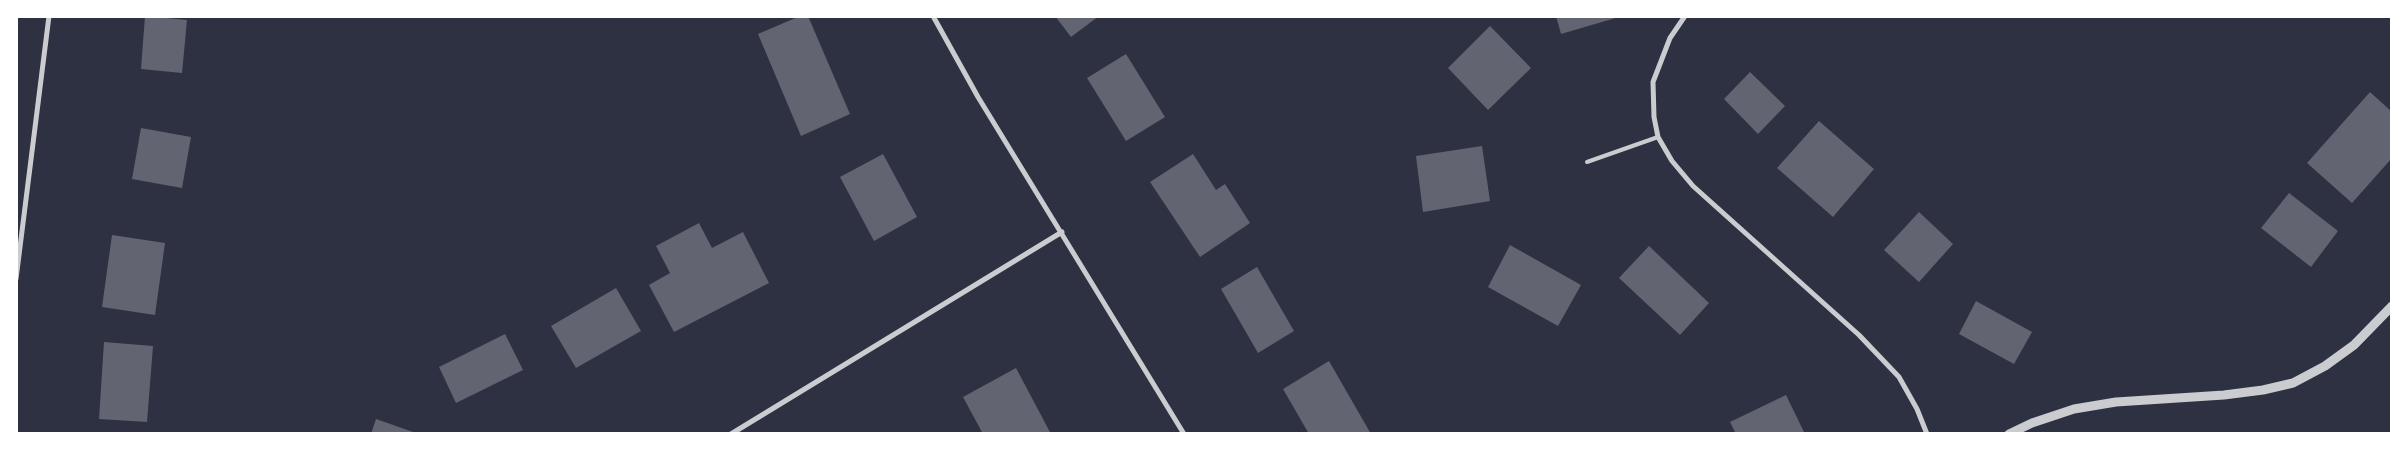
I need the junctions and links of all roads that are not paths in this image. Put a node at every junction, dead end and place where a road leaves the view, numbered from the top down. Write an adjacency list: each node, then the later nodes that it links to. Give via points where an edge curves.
1 (49, 16): 7 (street)
2 (933, 16): 6 (street, via 978,97)
3 (1685, 16): 4 (street, via 1670,38 1653,82)
4 (1658, 137): 5 (lane); 11 (street, via 1672,161 1693,186 1859,335 1899,377)
5 (1587, 162)
6 (1062, 232): 9 (street); 10 (street)
7 (16, 279)
8 (2392, 306): 12 (street, via 2354,345 2325,366 2293,382 2224,395 2116,402 2074,409)
9 (731, 434)
10 (1184, 434)
11 (1928, 434)
12 (2009, 434)

